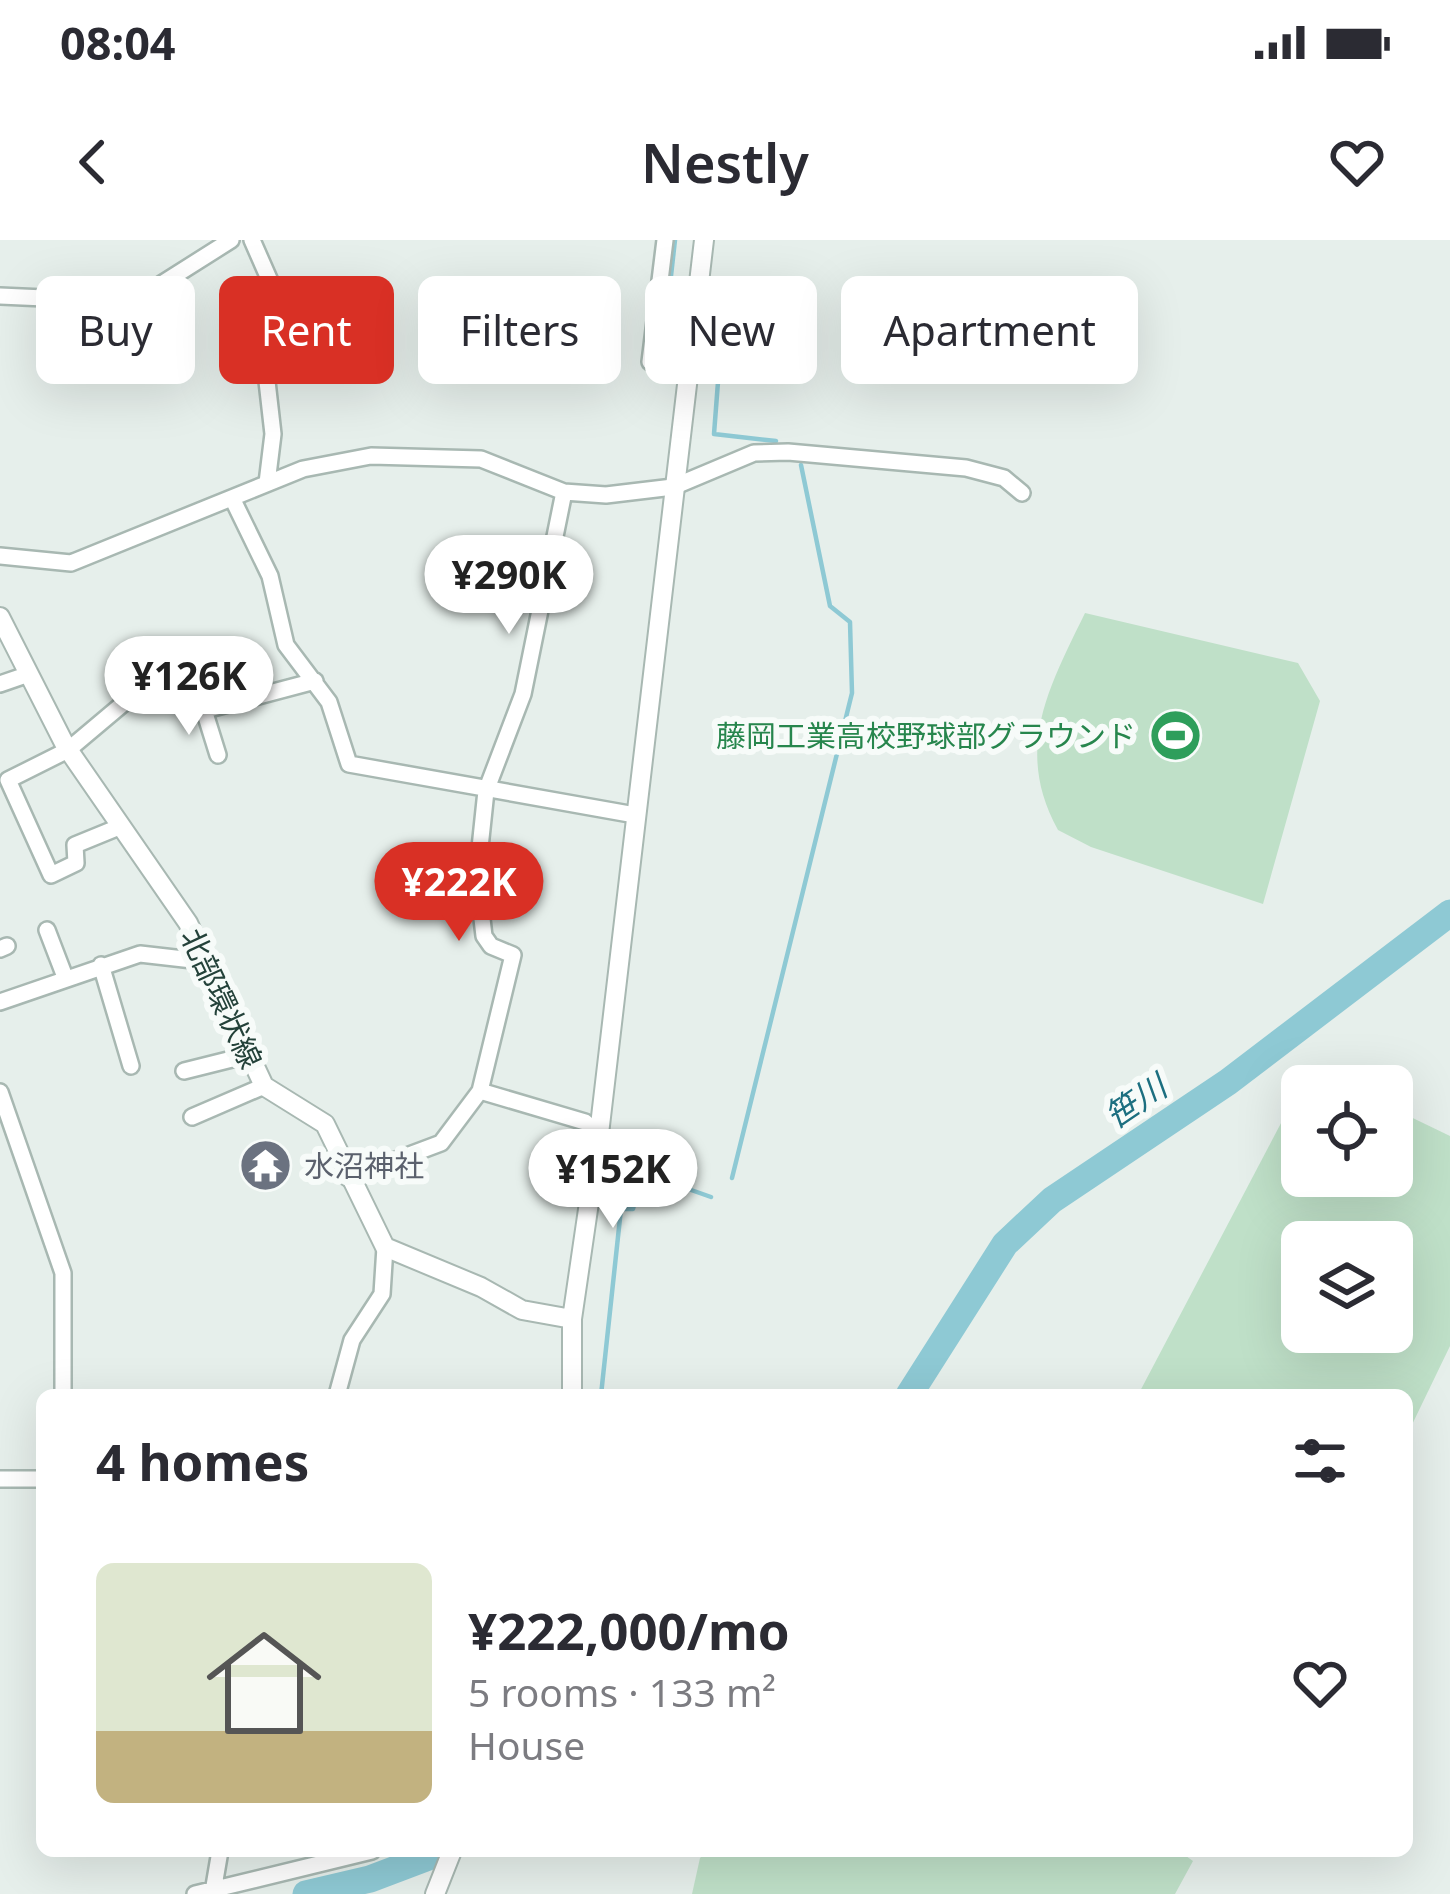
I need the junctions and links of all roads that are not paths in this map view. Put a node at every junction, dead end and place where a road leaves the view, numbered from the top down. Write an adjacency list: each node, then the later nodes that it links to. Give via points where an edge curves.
1 (232, 240): 6 (street, via 133,302)
2 (252, 240): 7 (street, via 270,281 260,311 273,434)
3 (665, 240): 5 (street)
4 (704, 240): 8 (street)
5 (661, 276)
6 (0, 296)
7 (267, 483): 9 (street, via 371,456 481,459); 11 (street)
8 (673, 487): 9 (street); 10 (street, via 754,453 788,452 966,468 1004,478); 21 (street)
9 (564, 492): 20 (street, via 523,694)
10 (1022, 493)
11 (233, 500): 12 (street, via 71,563); 15 (street, via 270,577 286,645)
12 (0, 556)
13 (0, 617): 14 (street, 北部環状線)
14 (29, 674): 16 (street); 18 (street, 北部環状線)
15 (315, 681): 17 (street); 20 (street, via 349,764)
16 (0, 684)
17 (204, 710): 18 (street, via 194,713 150,681); 19 (street)
18 (68, 750): 22 (street, 北部環状線); 22 (street, via 8,779 51,875 76,863 75,845)
19 (218, 755)
20 (486, 791): 21 (street); 32 (street, via 477,876 484,936 512,955)
21 (635, 815): 35 (street)
22 (119, 826): 24 (street, 北部環状線)
23 (47, 930): 26 (street)
24 (209, 962): 25 (street, via 140,954); 28 (street, 北部環状線)
25 (101, 965): 26 (street); 29 (street)
26 (65, 977): 27 (street)
27 (0, 1002)
28 (248, 1055): 30 (street); 31 (street, 北部環状線)
29 (131, 1066)
30 (184, 1071)
31 (264, 1087): 34 (street); 36 (street, 北部環状線, via 325,1124)
32 (480, 1091): 35 (street, via 585,1122); 36 (street, via 441,1143)
33 (0, 1092): 39 (street, via 63,1273)
34 (192, 1117)
35 (599, 1134): 38 (street)
36 (348, 1178): 37 (street, 北部環状線)
37 (385, 1247): 38 (street, via 522,1310); 40 (street, via 382,1294 352,1340)
38 (572, 1319): 41 (street)
39 (64, 1389)
40 (339, 1389)
41 (572, 1389)
42 (0, 1479): 43 (street)
43 (36, 1479)
44 (219, 1857): 48 (street)
45 (346, 1857): 48 (street)
46 (450, 1857): 47 (street)
47 (438, 1885)
48 (214, 1886): 49 (street)
49 (195, 1894)

